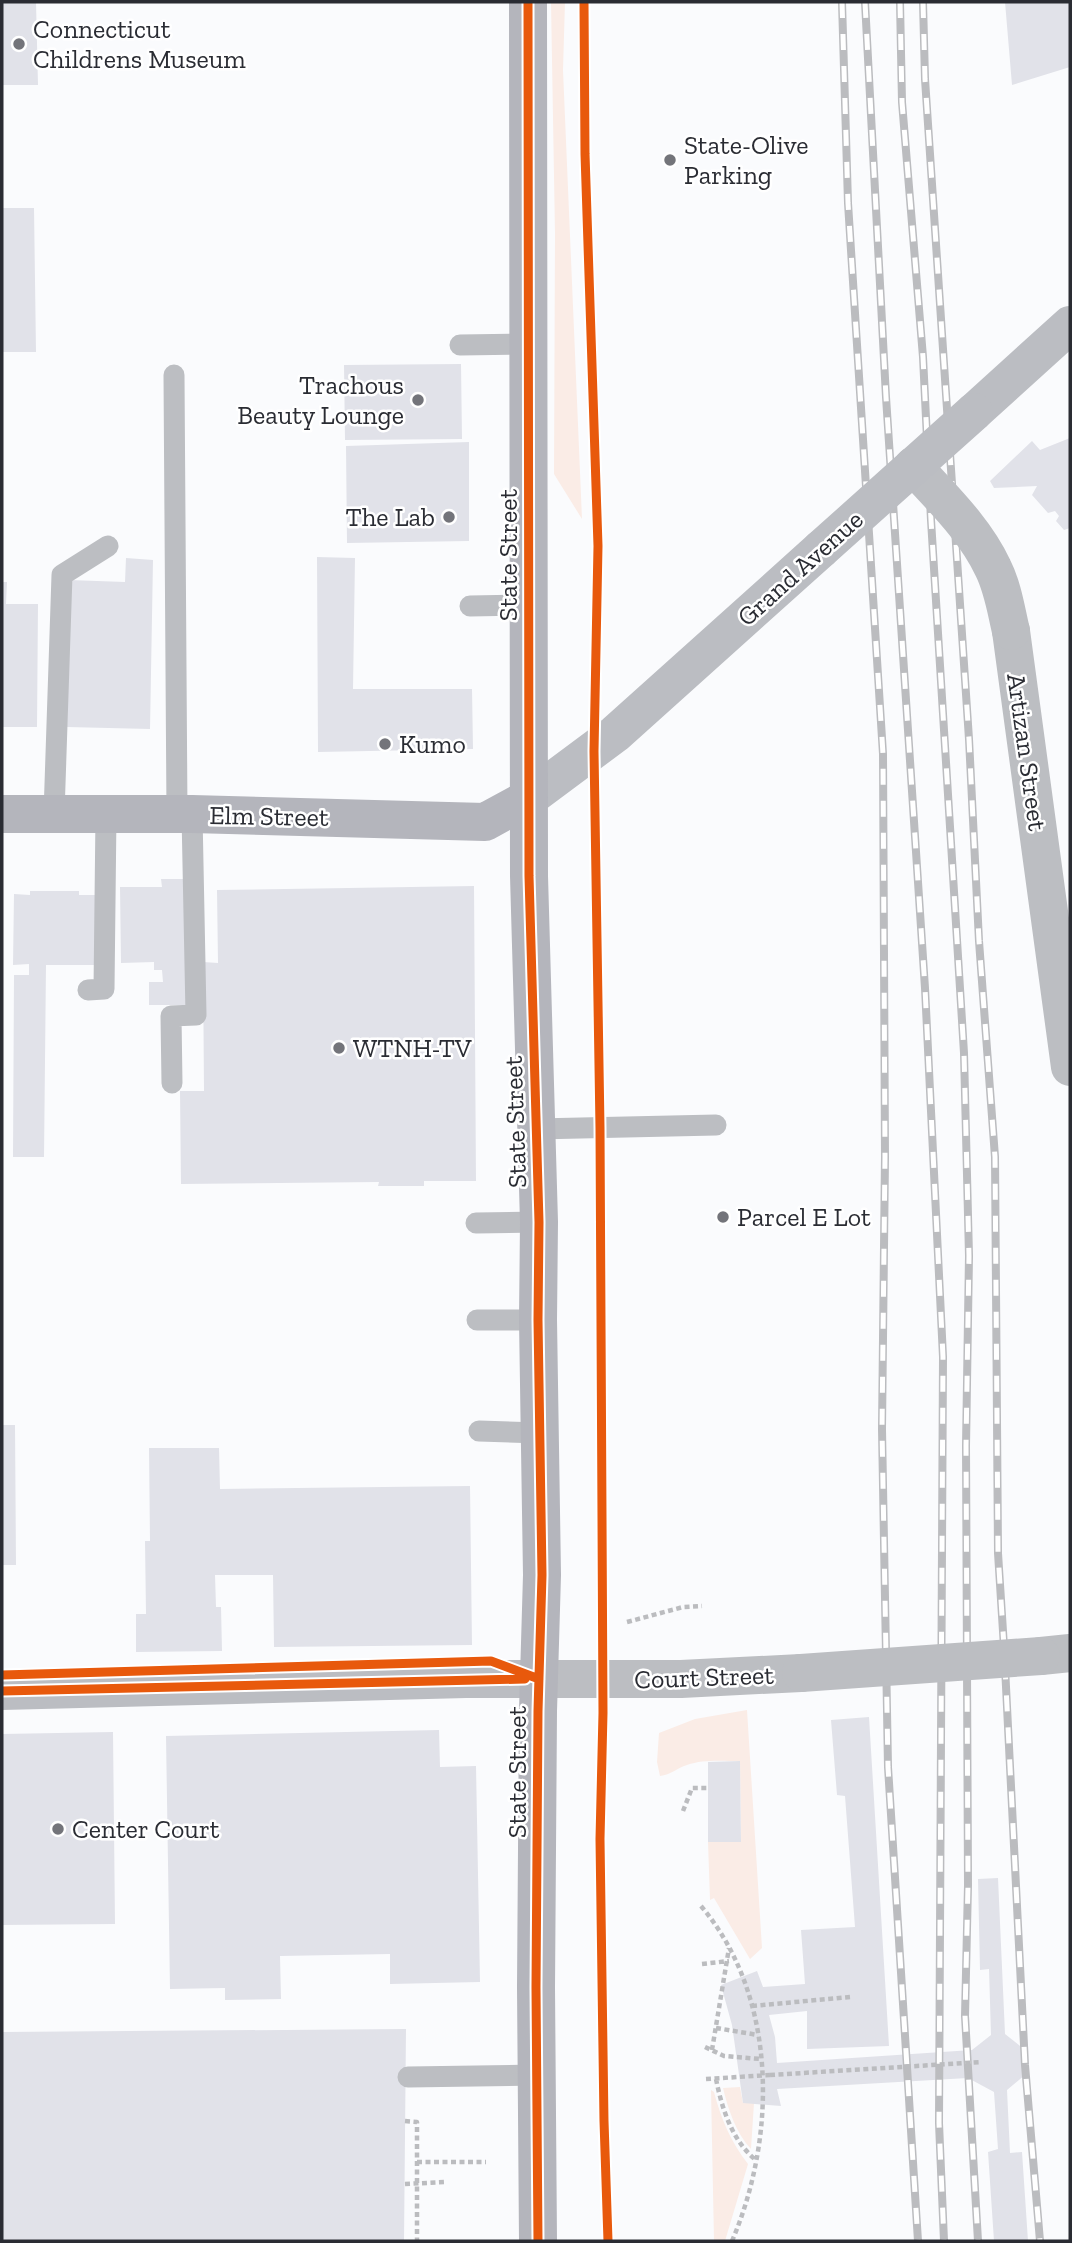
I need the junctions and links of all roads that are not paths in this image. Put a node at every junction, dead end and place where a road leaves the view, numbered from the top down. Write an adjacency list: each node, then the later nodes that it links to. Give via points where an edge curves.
1 (528, 2): 3 (main road, State Street)
2 (1068, 328): 6 (main road, Grand Avenue, bridge)
3 (529, 344): 4 (lane); 8 (main road, State Street)
4 (460, 345)
5 (173, 375): 14 (lane)
6 (912, 466): 10 (main road, Grand Avenue, bridge, via 615,734); 16 (street, Artizan Street, bridge, via 981,548 1003,595)
7 (108, 546): 12 (lane, via 62,575)
8 (529, 605): 9 (lane); 10 (main road, State Street)
9 (470, 606)
10 (529, 797): 14 (main road, Elm Street, via 485,822); 19 (main road, State Street)
11 (2, 814): 12 (main road, Elm Street)
12 (54, 814): 13 (main road, Elm Street)
13 (106, 814): 14 (main road, Elm Street); 15 (lane, via 104,989)
14 (184, 814): 17 (lane, via 196,1016 171,1016)
15 (88, 990)
16 (1070, 1067)
17 (172, 1083)
18 (716, 1125): 19 (lane)
19 (536, 1129): 20 (main road, State Street)
20 (539, 1222): 21 (lane); 23 (main road, State Street)
21 (476, 1223)
22 (477, 1320): 23 (lane)
23 (538, 1320): 25 (main road, State Street)
24 (479, 1431): 25 (lane)
25 (539, 1433): 27 (main road, State Street)
26 (1056, 1654): 27 (street, Court Street, bridge, via 681,1679)
27 (539, 1679): 28 (main road, Court Street); 29 (main road, State Street)
28 (2, 1690)
29 (537, 2075): 30 (lane); 31 (main road, State Street)
30 (408, 2077)
31 (538, 2241)

